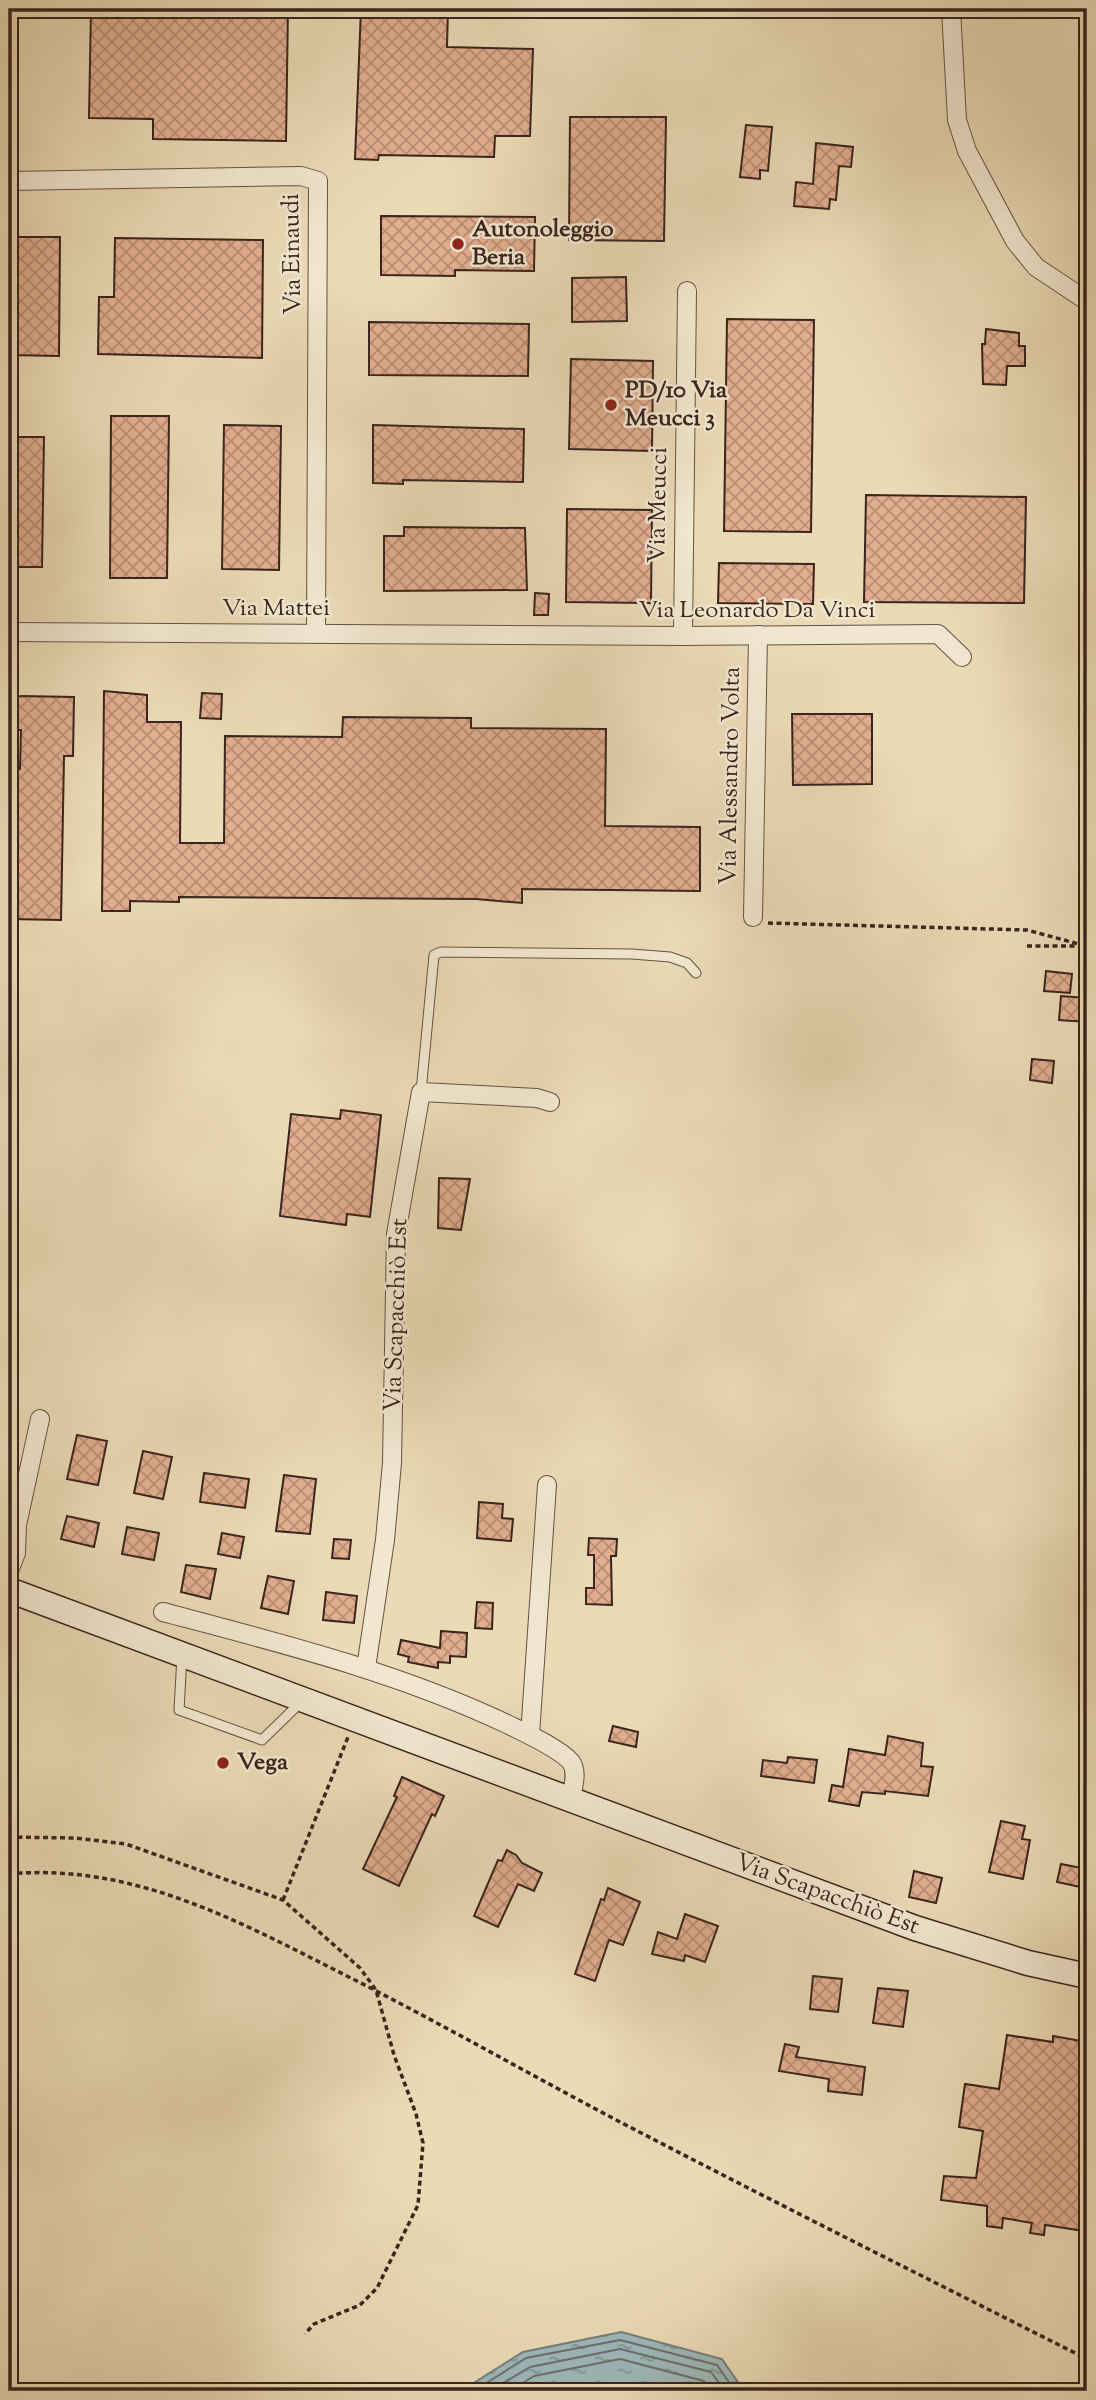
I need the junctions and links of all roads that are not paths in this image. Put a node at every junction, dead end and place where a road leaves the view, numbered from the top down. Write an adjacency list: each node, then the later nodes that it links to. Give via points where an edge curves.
1 (951, 9): 4 (street, via 957,120 967,151 1015,241 1036,267)
2 (9, 181): 6 (street, Via Einaudi, via 301,176 318,181)
3 (687, 291): 9 (street, Via Meucci)
4 (1087, 301)
5 (9, 632): 6 (street, Via Mattei)
6 (316, 634): 8 (street, Via Mattei)
7 (758, 635): 9 (street, Via Leonardo Da Vinci); 10 (street, Via Leonardo Da Vinci, via 938,634); 11 (street, Via Alessandro Volta)
8 (544, 636): 9 (street, Via Leonardo Da Vinci)
9 (683, 636)
10 (961, 656)
11 (753, 917)
12 (696, 973): 13 (lane, via 687,963 670,957 632,954 434,955)
13 (421, 1092): 14 (street); 22 (street, Via Scapacchiò Est, via 396,1234 392,1463)
14 (550, 1102)
15 (40, 1419): 17 (street)
16 (547, 1485): 24 (street)
17 (13, 1543): 18 (street)
18 (9, 1570)
19 (9, 1590): 21 (main road, Via Scapacchiò Est)
20 (163, 1612): 22 (street)
21 (182, 1654): 23 (main road, Via Scapacchiò Est); 23 (lane, via 179,1710 262,1740)
22 (366, 1668): 24 (street, via 458,1701)
23 (303, 1700): 25 (main road, Via Scapacchiò Est)
24 (530, 1735): 25 (street, via 570,1762 575,1772)
25 (571, 1798): 26 (main road, Via Scapacchiò Est, via 915,1928)
26 (1087, 1976)

